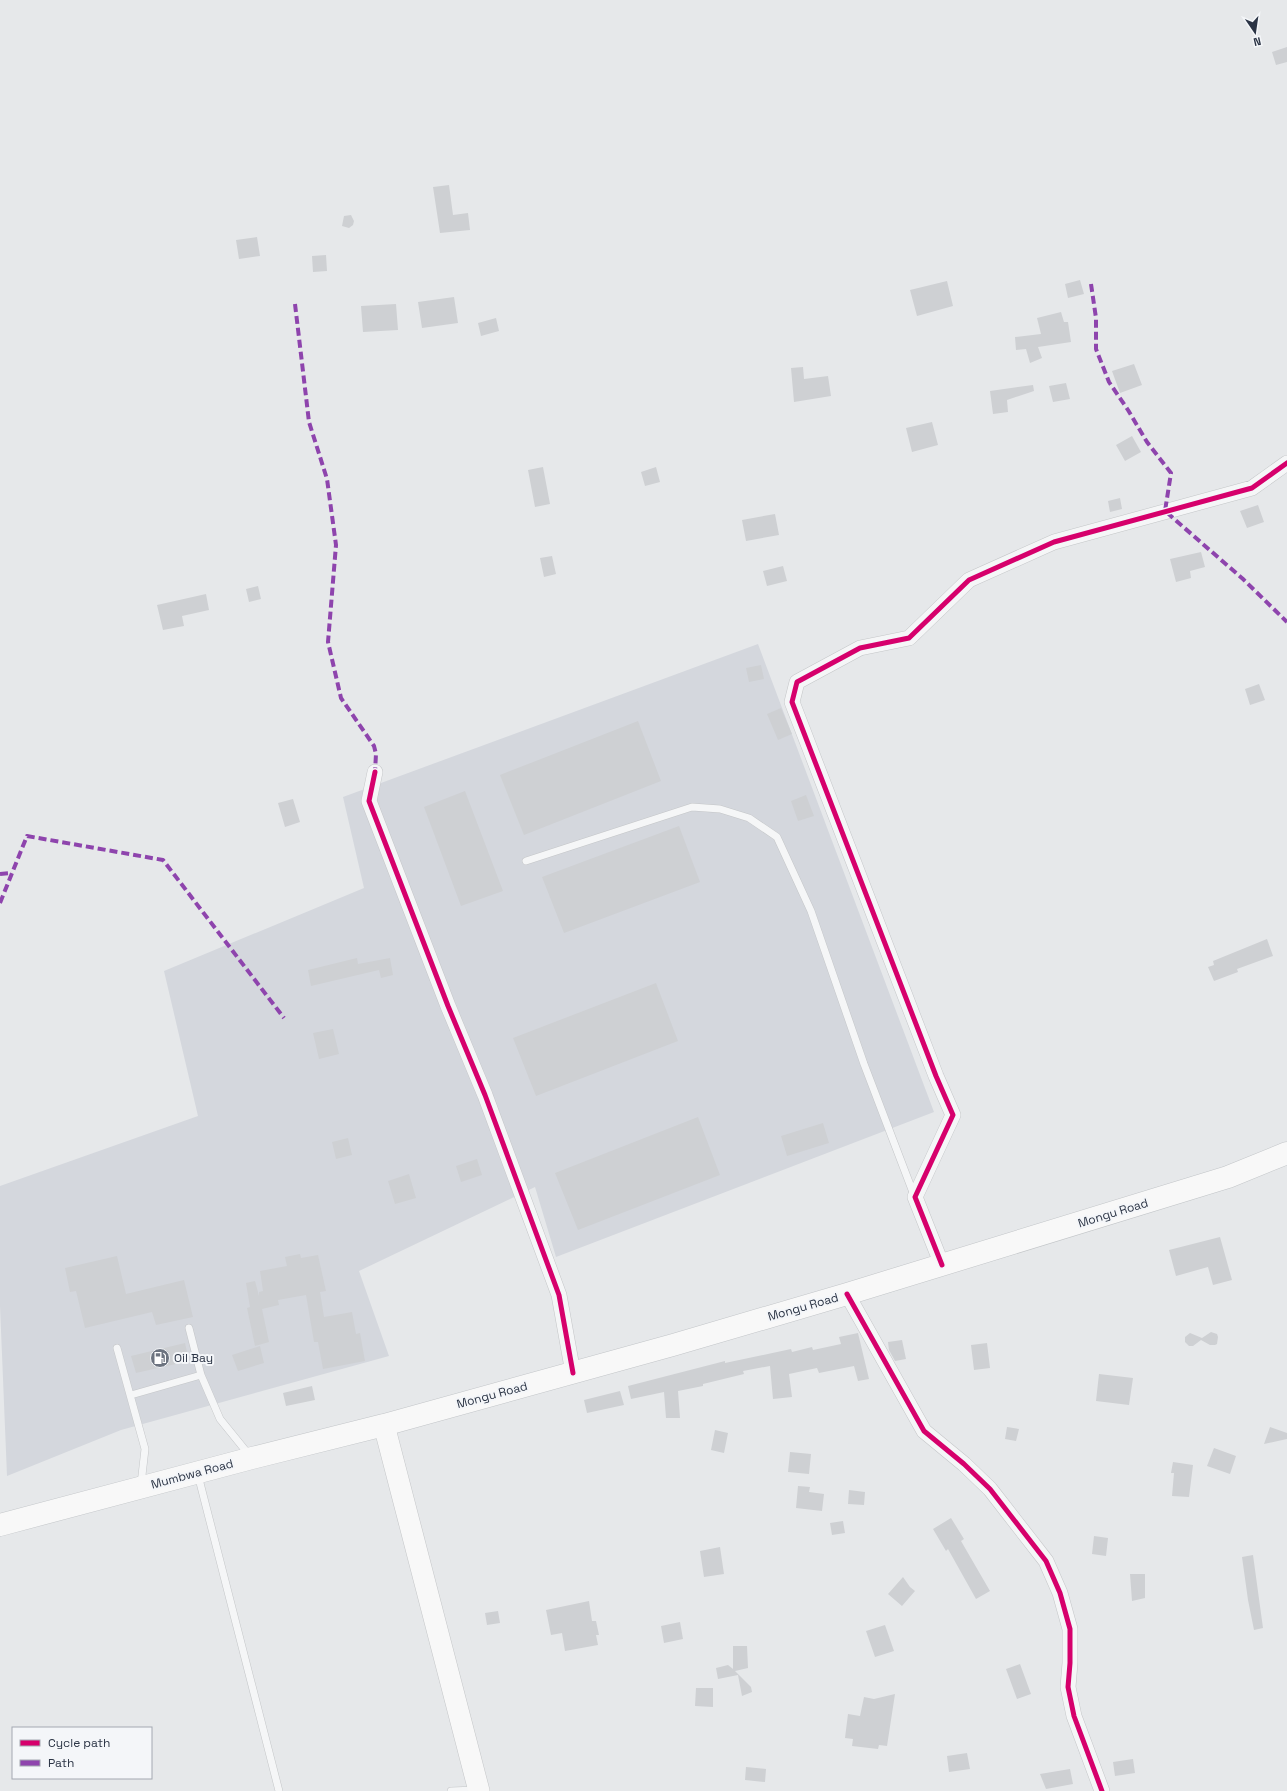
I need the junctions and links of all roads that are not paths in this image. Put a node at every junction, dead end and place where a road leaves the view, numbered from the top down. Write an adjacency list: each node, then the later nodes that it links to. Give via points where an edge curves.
1 (1287, 463): 5 (street, via 1252,488 1054,542 969,580 909,638 860,648 797,682 792,702 953,1115)
2 (375, 772): 10 (street, via 370,801 448,1006 485,1095 559,1295)
3 (526, 861): 5 (lane, via 692,807 720,808 749,818 777,837 811,911 864,1064)
4 (1287, 1153): 6 (main road, Mongu Road, via 1228,1177)
5 (915, 1197): 6 (street)
6 (942, 1265): 7 (main road, Mongu Road)
7 (847, 1294): 10 (main road, Mongu Road); 21 (street, via 924,1431 990,1489 1046,1561 1060,1593 1070,1629 1068,1688 1074,1716)
8 (189, 1328): 11 (lane)
9 (117, 1348): 12 (lane)
10 (573, 1373): 13 (main road, Mongu Road)
11 (201, 1376): 12 (lane); 14 (lane, via 220,1419)
12 (131, 1395): 16 (lane, via 145,1449)
13 (384, 1425): 14 (main road, Mumbwa Road); 18 (main road)
14 (252, 1458): 15 (main road, Mumbwa Road)
15 (197, 1472): 16 (main road, Mumbwa Road); 19 (lane)
16 (141, 1487): 17 (main road, Mumbwa Road)
17 (0, 1525)
18 (479, 1790): 20 (lane)
19 (279, 1791)
20 (451, 1791)
21 (1102, 1791)

